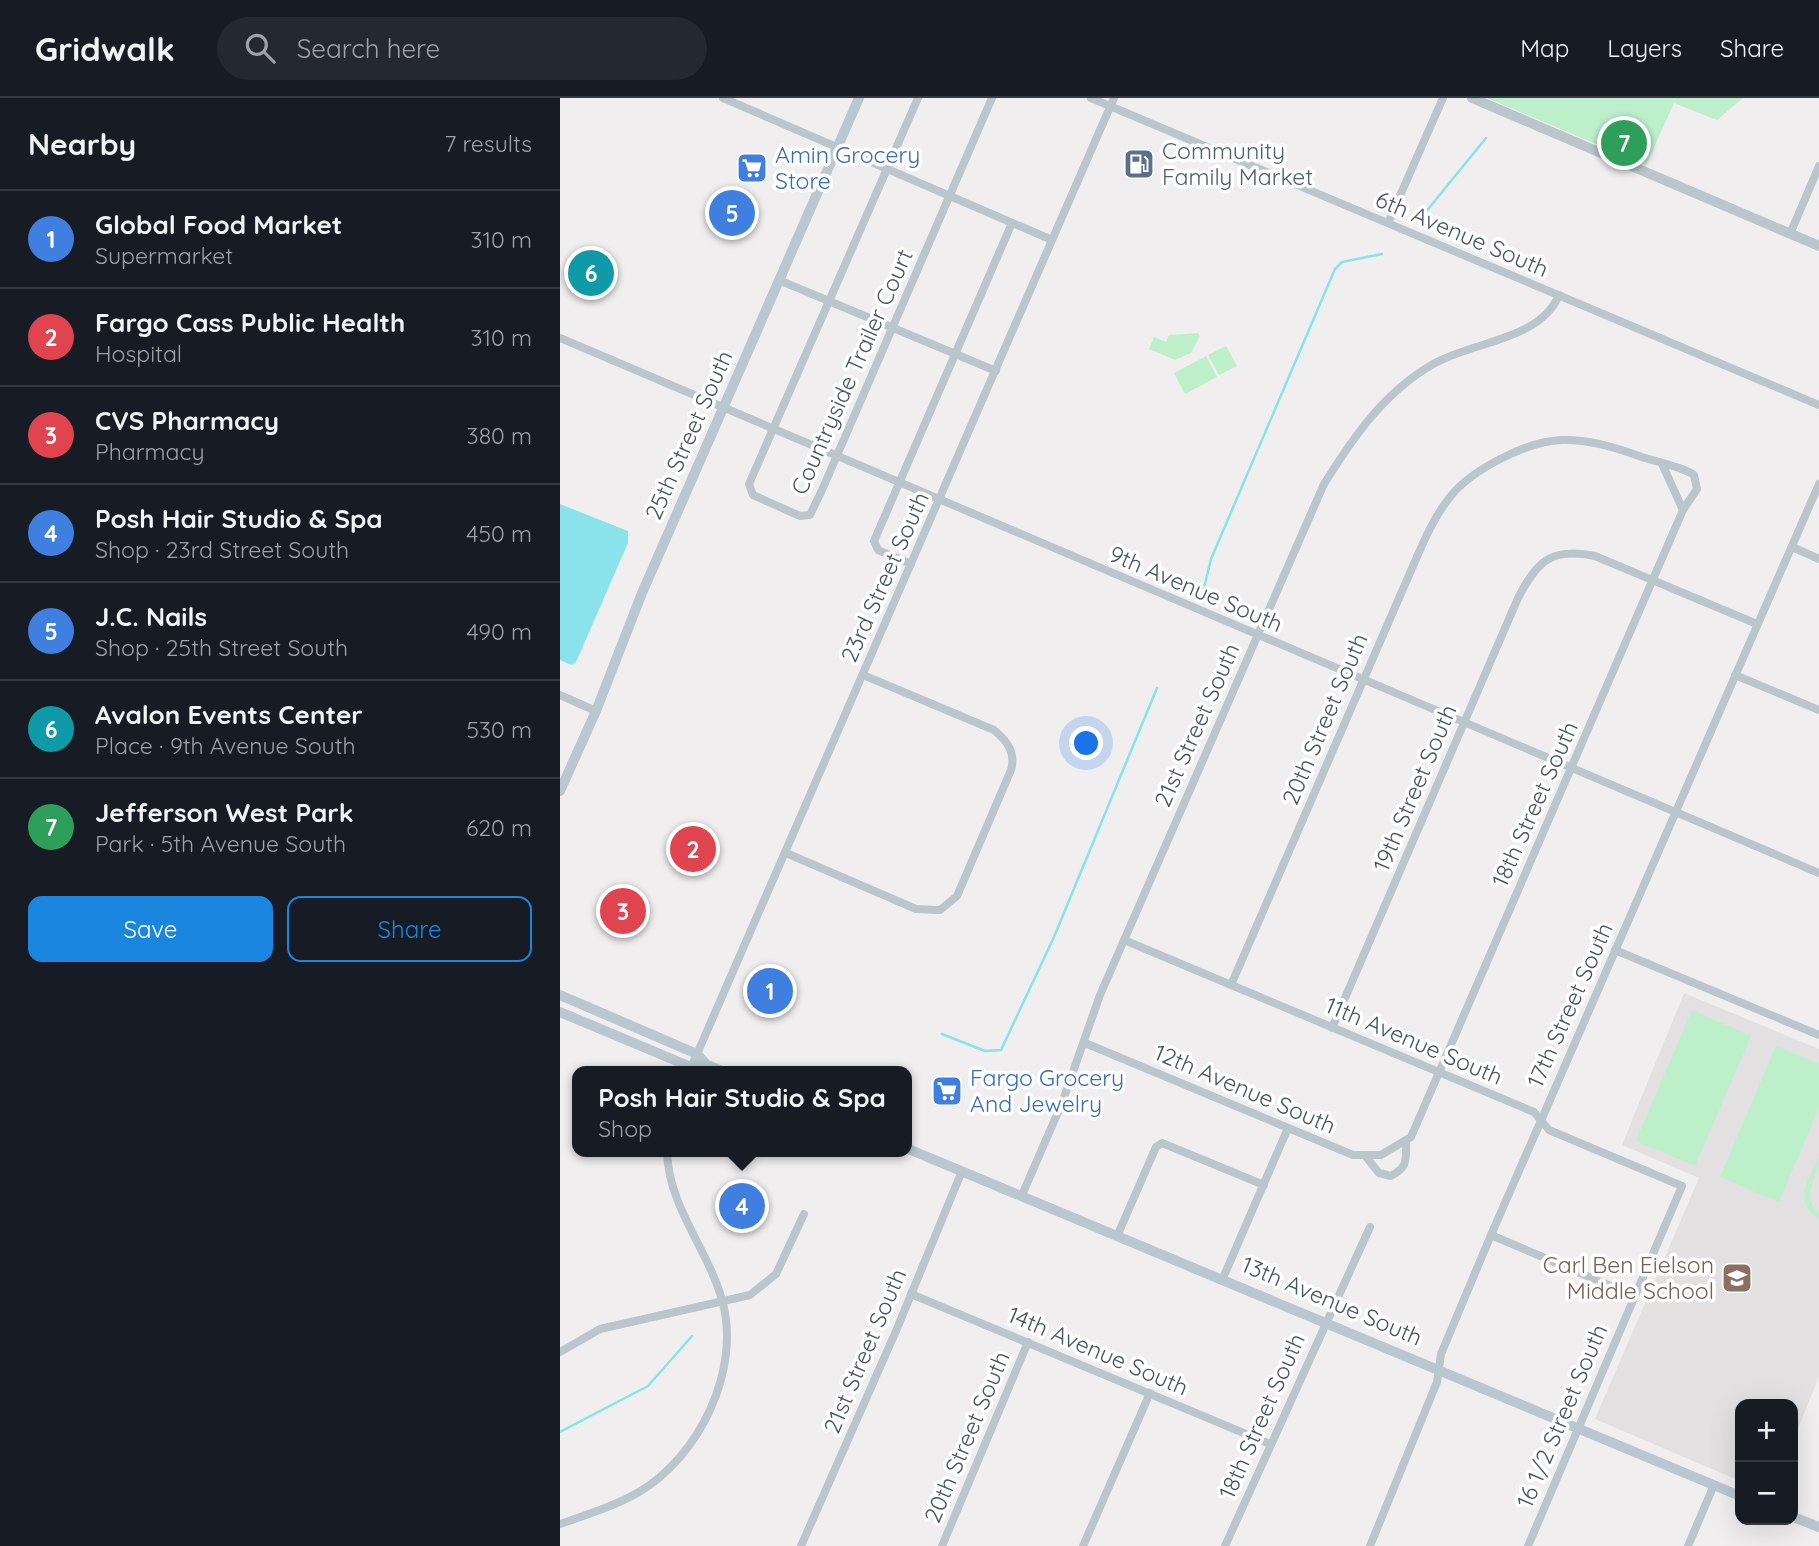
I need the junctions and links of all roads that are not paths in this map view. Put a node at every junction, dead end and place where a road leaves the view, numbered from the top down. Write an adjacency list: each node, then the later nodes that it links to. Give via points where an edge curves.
1 (723, 98): 9 (street)
2 (859, 98): 9 (main road, 25th Street South)
3 (918, 98): 11 (street, Countryside Trailer Court)
4 (992, 98): 12 (street, Countryside Trailer Court)
5 (1091, 98): 8 (street, 6th Avenue South)
6 (1443, 98): 14 (street)
7 (1472, 98): 15 (street)
8 (1113, 102): 14 (street, 6th Avenue South); 16 (street, 23rd Street South)
9 (838, 149): 11 (street); 18 (main road, 25th Street South)
10 (1819, 166): 15 (street)
11 (887, 170): 12 (street); 20 (street, Countryside Trailer Court)
12 (950, 197): 13 (street); 21 (street, Countryside Trailer Court)
13 (1012, 223): 16 (street); 23 (street)
14 (1388, 223): 19 (street, 6th Avenue South)
15 (1790, 234): 17 (street)
16 (1052, 240): 24 (street, 23rd Street South)
17 (1819, 246)
18 (781, 281): 20 (street); 26 (main road, 25th Street South)
19 (1559, 295): 25 (street, 6th Avenue South); 39 (street, 21st Street South, via 1538,323 1435,363 1374,411 1324,484)
20 (829, 300): 21 (street); 27 (street, Countryside Trailer Court)
21 (893, 327): 23 (street); 28 (street, Countryside Trailer Court)
22 (560, 338): 26 (street, 9th Avenue South)
23 (955, 354): 24 (street); 30 (street)
24 (996, 371): 32 (street, 23rd Street South)
25 (1819, 405)
26 (723, 410): 27 (street, 9th Avenue South); 45 (main road, 25th Street South)
27 (773, 431): 28 (street, 9th Avenue South); 28 (street, Countryside Trailer Court, via 749,484 750,492 800,516 810,515)
28 (836, 458): 30 (street, 9th Avenue South)
29 (1663, 466): 33 (street); 33 (street, 18th Street South, via 1694,475 1697,489); 42 (street, 20th Street South, via 1610,445 1561,439 1524,449 1484,468 1451,495 1433,522)
30 (899, 483): 32 (street, 9th Avenue South); 36 (street, via 874,541 878,550)
31 (1819, 484): 34 (street, 17th Street South)
32 (939, 501): 36 (street, 23rd Street South); 39 (street, 9th Avenue South)
33 (1683, 509): 37 (street, 18th Street South)
34 (1792, 547): 35 (street); 38 (street, 17th Street South)
35 (1819, 559)
36 (911, 564): 40 (street, 23rd Street South)
37 (1654, 580): 38 (street); 46 (street, 19th Street South, via 1571,551 1539,565 1518,598); 47 (street, 18th Street South)
38 (1757, 624): 41 (street, 17th Street South)
39 (1257, 636): 42 (street, 9th Avenue South); 52 (street, 21st Street South)
40 (863, 675): 50 (street, 23rd Street South); 50 (street, via 994,730 1012,753 1013,763 957,896 946,907 916,909)
41 (1735, 675): 44 (street); 49 (street, 17th Street South)
42 (1363, 680): 46 (street, 9th Avenue South); 54 (street, 20th Street South)
43 (560, 695): 45 (street)
44 (1819, 709)
45 (596, 711): 48 (main road, 25th Street South)
46 (1464, 722): 47 (street, 9th Avenue South); 57 (street, 19th Street South)
47 (1572, 769): 49 (street, 9th Avenue South); 65 (street, 18th Street South)
48 (560, 791)
49 (1675, 811): 51 (street, 9th Avenue South); 53 (street, 17th Street South)
50 (786, 853): 60 (street, 23rd Street South)
51 (1819, 873)
52 (1124, 940): 54 (street, 11th Avenue South); 59 (street, 21st Street South)
53 (1615, 950): 58 (street); 66 (street, 17th Street South)
54 (1231, 985): 57 (street, 11th Avenue South)
55 (560, 995): 60 (main road)
56 (560, 1012): 62 (main road)
57 (1332, 1028): 65 (street, 11th Avenue South)
58 (1819, 1035)
59 (1085, 1043): 67 (street, 12th Avenue South); 75 (street, 21st Street South)
60 (697, 1054): 61 (main road); 63 (street, 23rd Street South)
61 (707, 1065): 64 (main road)
62 (684, 1066)
63 (692, 1066)
64 (703, 1066)
65 (1439, 1072): 66 (street, 11th Avenue South, via 1532,1111); 68 (street, 18th Street South)
66 (1541, 1121): 74 (street, 11th Avenue South, via 1549,1130); 79 (street, 17th Street South)
67 (1288, 1128): 71 (street, 12th Avenue South); 73 (street)
68 (1406, 1142): 71 (street); 71 (street, 12th Avenue South, via 1407,1162 1391,1176 1379,1173)
69 (912, 1150): 72 (main road, 13th Avenue South)
70 (668, 1157): 83 (street, via 676,1202)
71 (1367, 1158)
72 (962, 1171): 75 (main road, 13th Avenue South); 81 (street, 21st Street South)
73 (1264, 1185): 78 (street, via 1162,1143 1156,1147); 80 (street)
74 (1682, 1186): 82 (street, 16 1/2 Street South)
75 (1022, 1195): 78 (main road, 13th Avenue South)
76 (804, 1214): 83 (street, via 776,1275 750,1295)
77 (1370, 1227): 84 (street, 18th Street South)
78 (1118, 1234): 80 (main road, 13th Avenue South)
79 (1491, 1235): 82 (street); 87 (street, 17th Street South, via 1441,1354)
80 (1223, 1278): 84 (main road, 13th Avenue South)
81 (912, 1294): 85 (street, 14th Avenue South); 96 (street, 21st Street South)
82 (1634, 1297): 89 (street, 16 1/2 Street South)
83 (723, 1302): 86 (street, via 600,1329); 94 (street, via 718,1392 680,1458 638,1493)
84 (1325, 1321): 87 (main road, 13th Avenue South); 90 (street, 18th Street South)
85 (1028, 1342): 88 (street, 14th Avenue South); 97 (street, 20th Street South)
86 (560, 1352)
87 (1439, 1369): 89 (main road, 13th Avenue South); 100 (street, 17th Street South)
88 (1150, 1393): 90 (street, 14th Avenue South); 98 (street)
89 (1578, 1427): 91 (main road, 13th Avenue South); 101 (street, 16 1/2 Street South)
90 (1270, 1444): 99 (street, 18th Street South)
91 (1714, 1485): 92 (main road, 13th Avenue South); 102 (street)
92 (1735, 1494)
93 (1798, 1519): 95 (main road)
94 (560, 1524)
95 (1819, 1527)
96 (801, 1546)
97 (942, 1546)
98 (1083, 1546)
99 (1226, 1546)
100 (1370, 1546)
101 (1528, 1546)
102 (1688, 1546)

